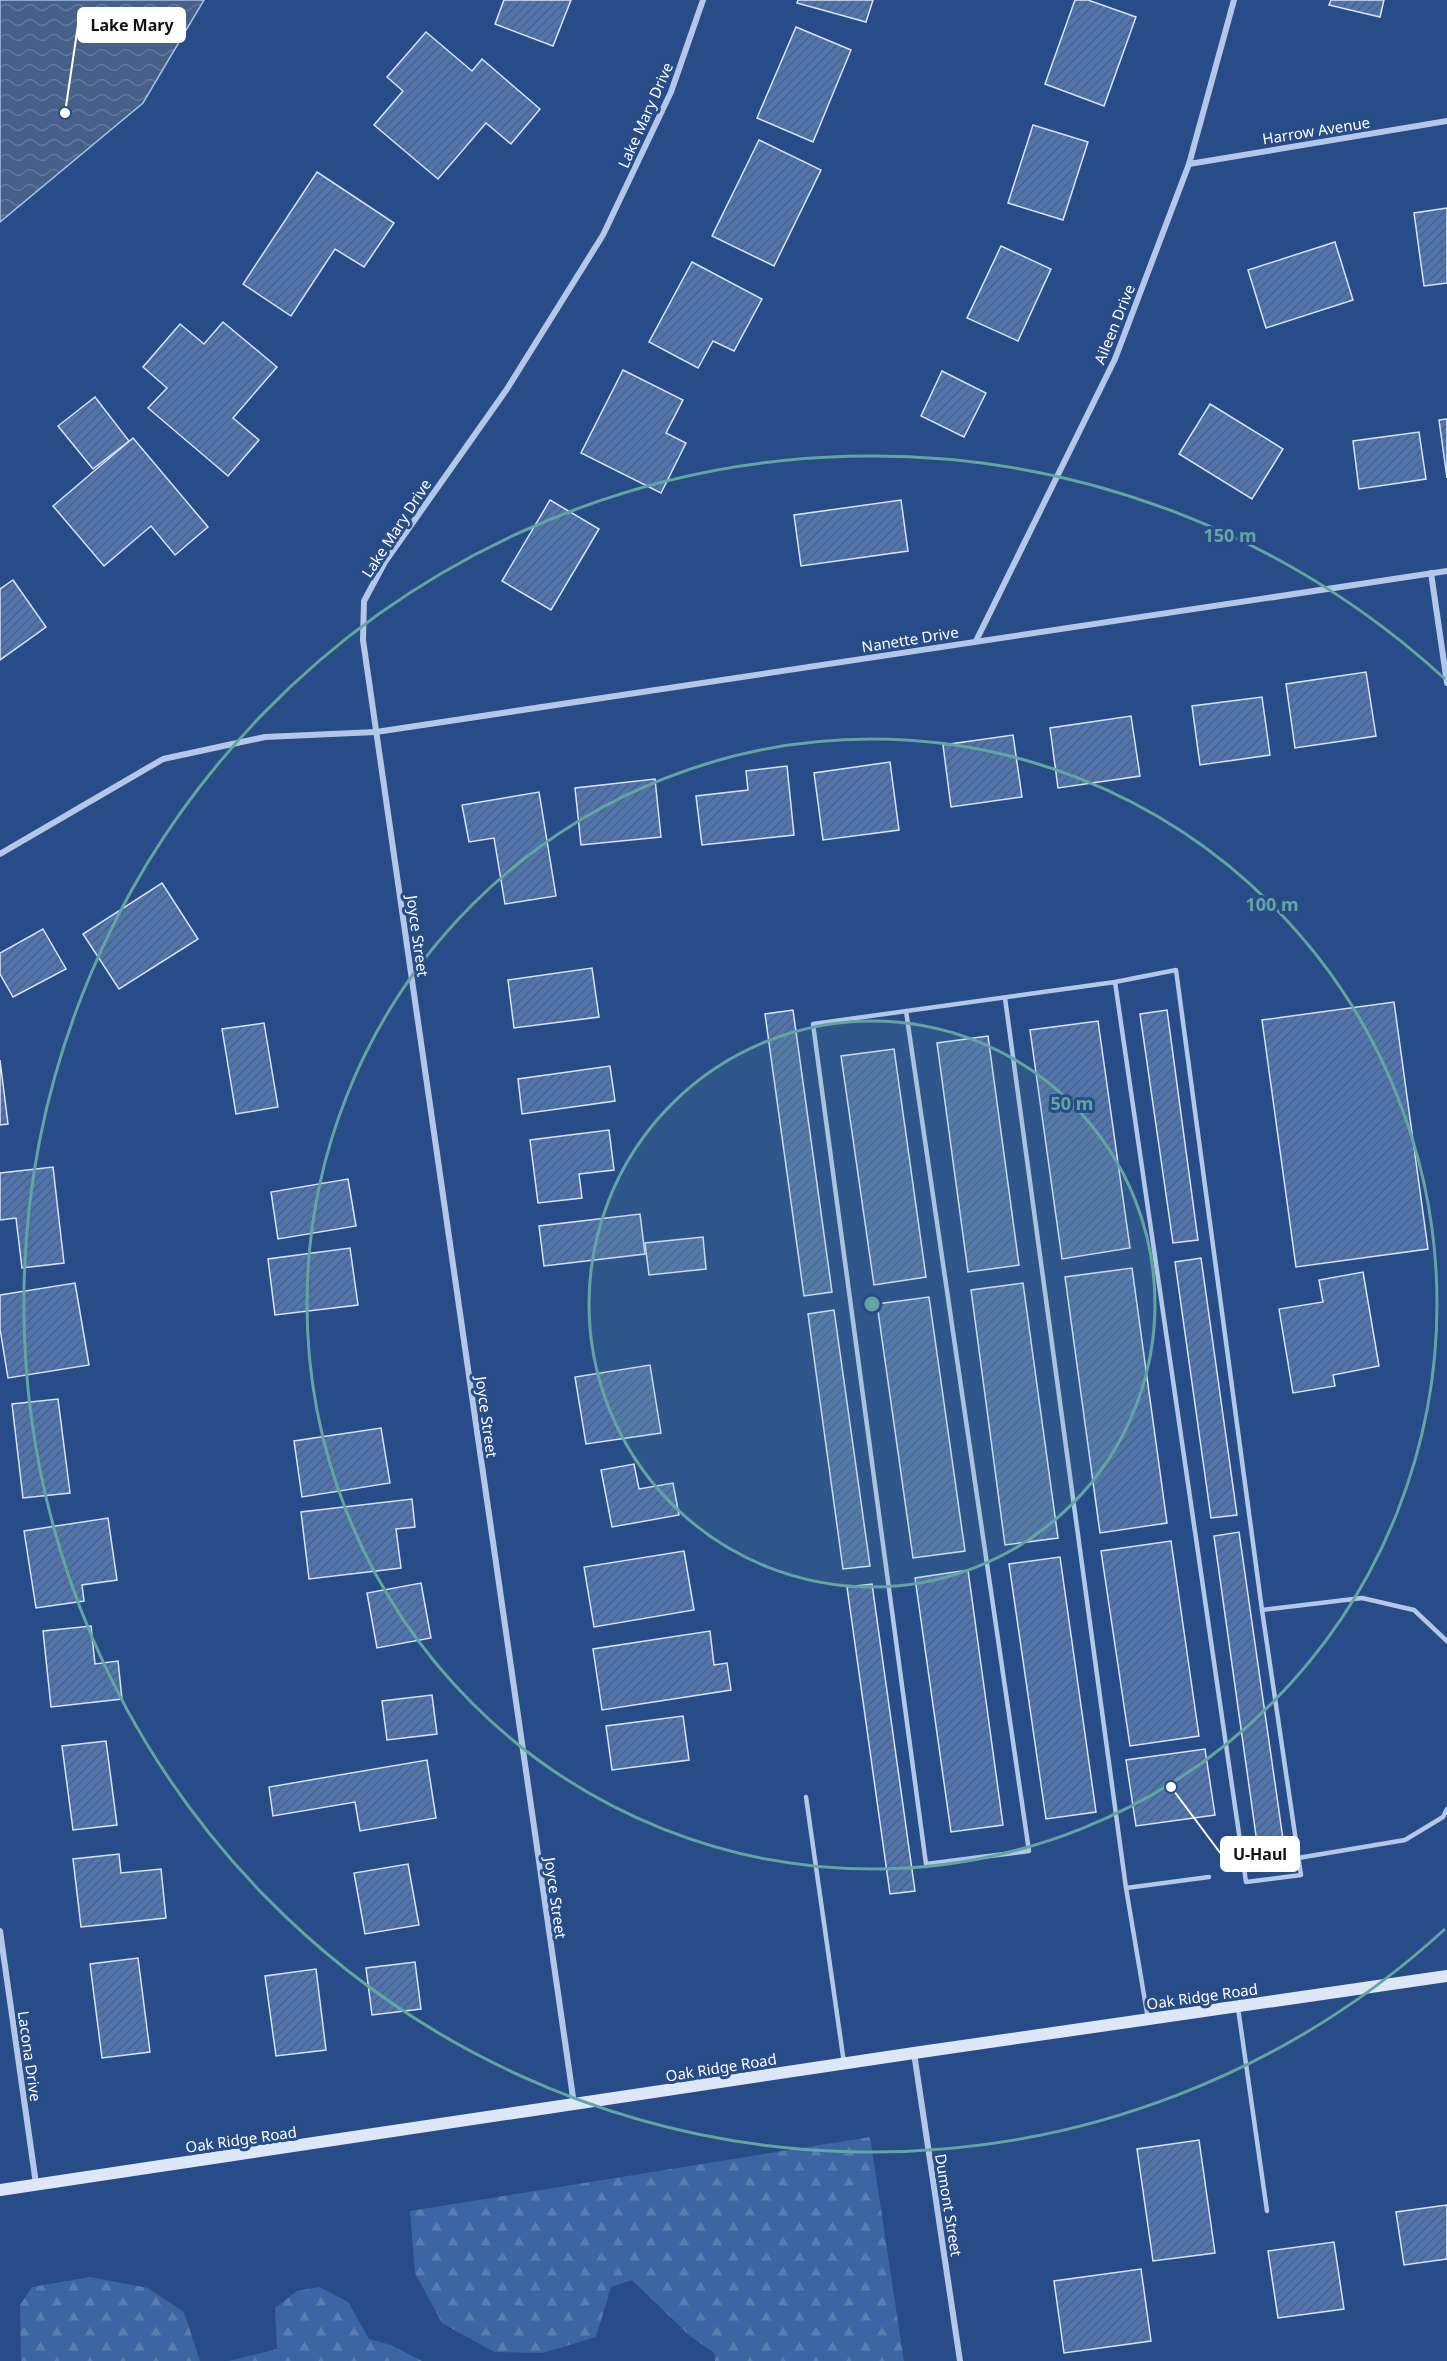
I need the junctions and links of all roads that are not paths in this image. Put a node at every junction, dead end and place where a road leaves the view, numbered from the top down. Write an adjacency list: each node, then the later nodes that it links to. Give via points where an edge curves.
1 (703, 0): 9 (street, Lake Mary Drive, via 671,92 603,235 507,389 386,562 364,601 363,640)
2 (1234, 0): 4 (street, Aileen Drive)
3 (1447, 121): 4 (street, Harrow Avenue)
4 (1188, 164): 7 (street, Aileen Drive, via 1115,359)
5 (1447, 571): 6 (street, Nanette Drive)
6 (1431, 573): 7 (street, Nanette Drive); 8 (street)
7 (976, 641): 9 (street, Nanette Drive)
8 (1447, 683)
9 (376, 732): 10 (street, via 265,737 163,759); 27 (street, Joyce Street)
10 (0, 854)
11 (1115, 982): 12 (lane); 14 (lane, via 1176,970); 18 (lane, via 1246,1882 1301,1875)
12 (1005, 998): 13 (lane); 20 (lane)
13 (906, 1011): 13 (lane, via 1029,1851 926,1864 813,1024)
14 (1262, 1610): 15 (lane, via 1362,1598 1414,1610); 18 (lane)
15 (1447, 1641)
16 (806, 1797): 26 (lane)
17 (1447, 1809): 18 (lane, via 1443,1817 1405,1840)
18 (1298, 1858)
19 (1209, 1877): 20 (lane)
20 (1126, 1888): 24 (lane)
21 (0, 1931): 28 (street, Lacona Drive)
22 (1447, 1976): 23 (main road, Oak Ridge Road)
23 (1238, 2005): 24 (main road, Oak Ridge Road); 30 (lane)
24 (1148, 2019): 25 (main road, Oak Ridge Road)
25 (914, 2053): 26 (main road, Oak Ridge Road); 31 (street, Dumont Street)
26 (844, 2063): 27 (main road, Oak Ridge Road)
27 (574, 2105): 28 (main road, Oak Ridge Road)
28 (36, 2184): 29 (main road, Oak Ridge Road)
29 (0, 2190)
30 (1267, 2211)
31 (960, 2361)

